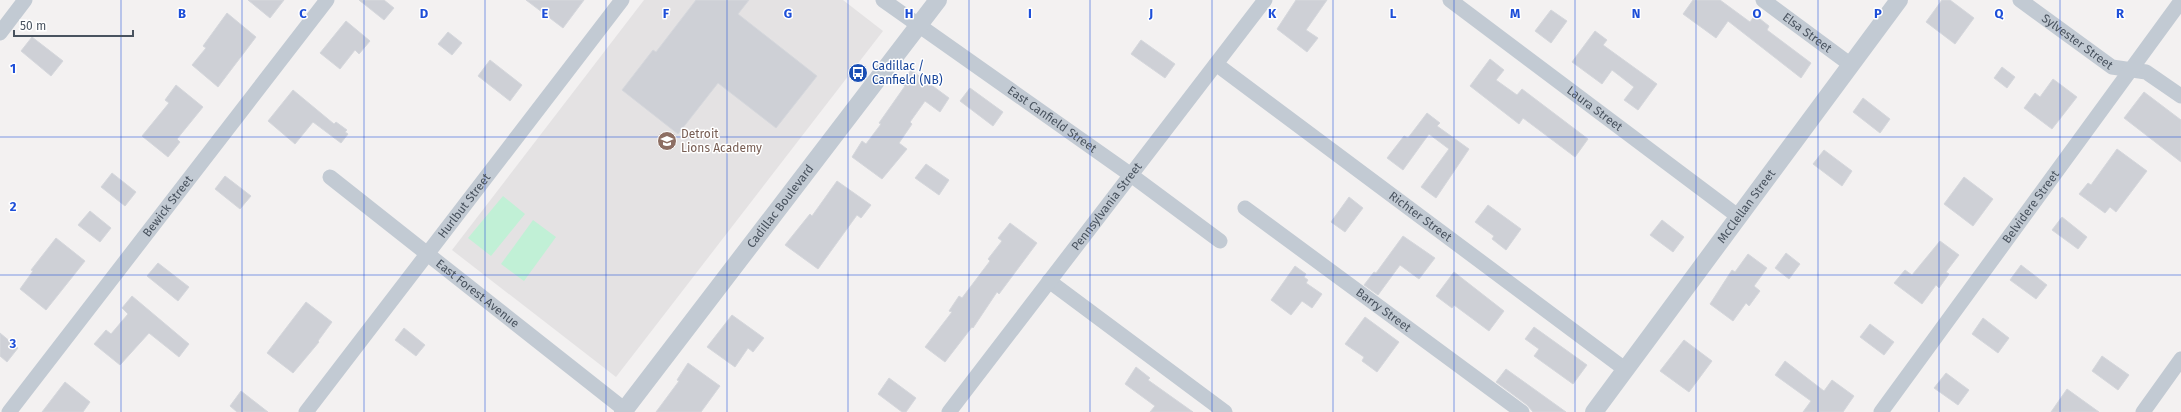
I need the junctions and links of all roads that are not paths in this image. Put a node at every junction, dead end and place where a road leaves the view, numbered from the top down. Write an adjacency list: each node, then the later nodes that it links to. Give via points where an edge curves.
1 (25, 0): 13 (street)
2 (327, 0): 28 (street, Bewick Street)
3 (622, 0): 23 (street, Hurlbut Street)
4 (882, 0): 12 (street, East Canfield Street)
5 (938, 0): 12 (street, Cadillac Boulevard)
6 (1265, 0): 14 (street, Pennsylvania Street)
7 (1450, 0): 21 (street, Laura Street)
8 (1763, 0): 15 (street, Elsa Street)
9 (1899, 0): 15 (street, McClellan Street)
10 (2020, 0): 16 (street, Sylvester Street, via 2112,67)
11 (2181, 1): 16 (street, Belvidere Street)
12 (918, 27): 18 (street, East Canfield Street); 27 (street, Cadillac Boulevard)
13 (0, 34)
14 (1216, 64): 18 (street, Pennsylvania Street); 26 (street, Richter Street)
15 (1851, 65): 21 (street, McClellan Street)
16 (2130, 70): 17 (street, Sylvester Street, via 2146,72); 34 (street, Belvidere Street)
17 (2181, 96)
18 (1131, 175): 22 (street, East Canfield Street); 24 (street, Pennsylvania Street)
19 (330, 177): 23 (street, East Forest Avenue)
20 (1245, 208): 32 (street, Barry Street)
21 (1739, 216): 26 (street, McClellan Street)
22 (1220, 241)
23 (426, 255): 27 (street, East Forest Avenue); 29 (street, Hurlbut Street)
24 (1049, 281): 30 (street, Pennsylvania Street); 31 (street)
25 (2181, 360): 35 (street)
26 (1626, 370): 33 (street, McClellan Street)
27 (624, 411)
28 (8, 412)
29 (306, 412)
30 (948, 412)
31 (1225, 412)
32 (1522, 412)
33 (1594, 412)
34 (1881, 412)
35 (2143, 412)

